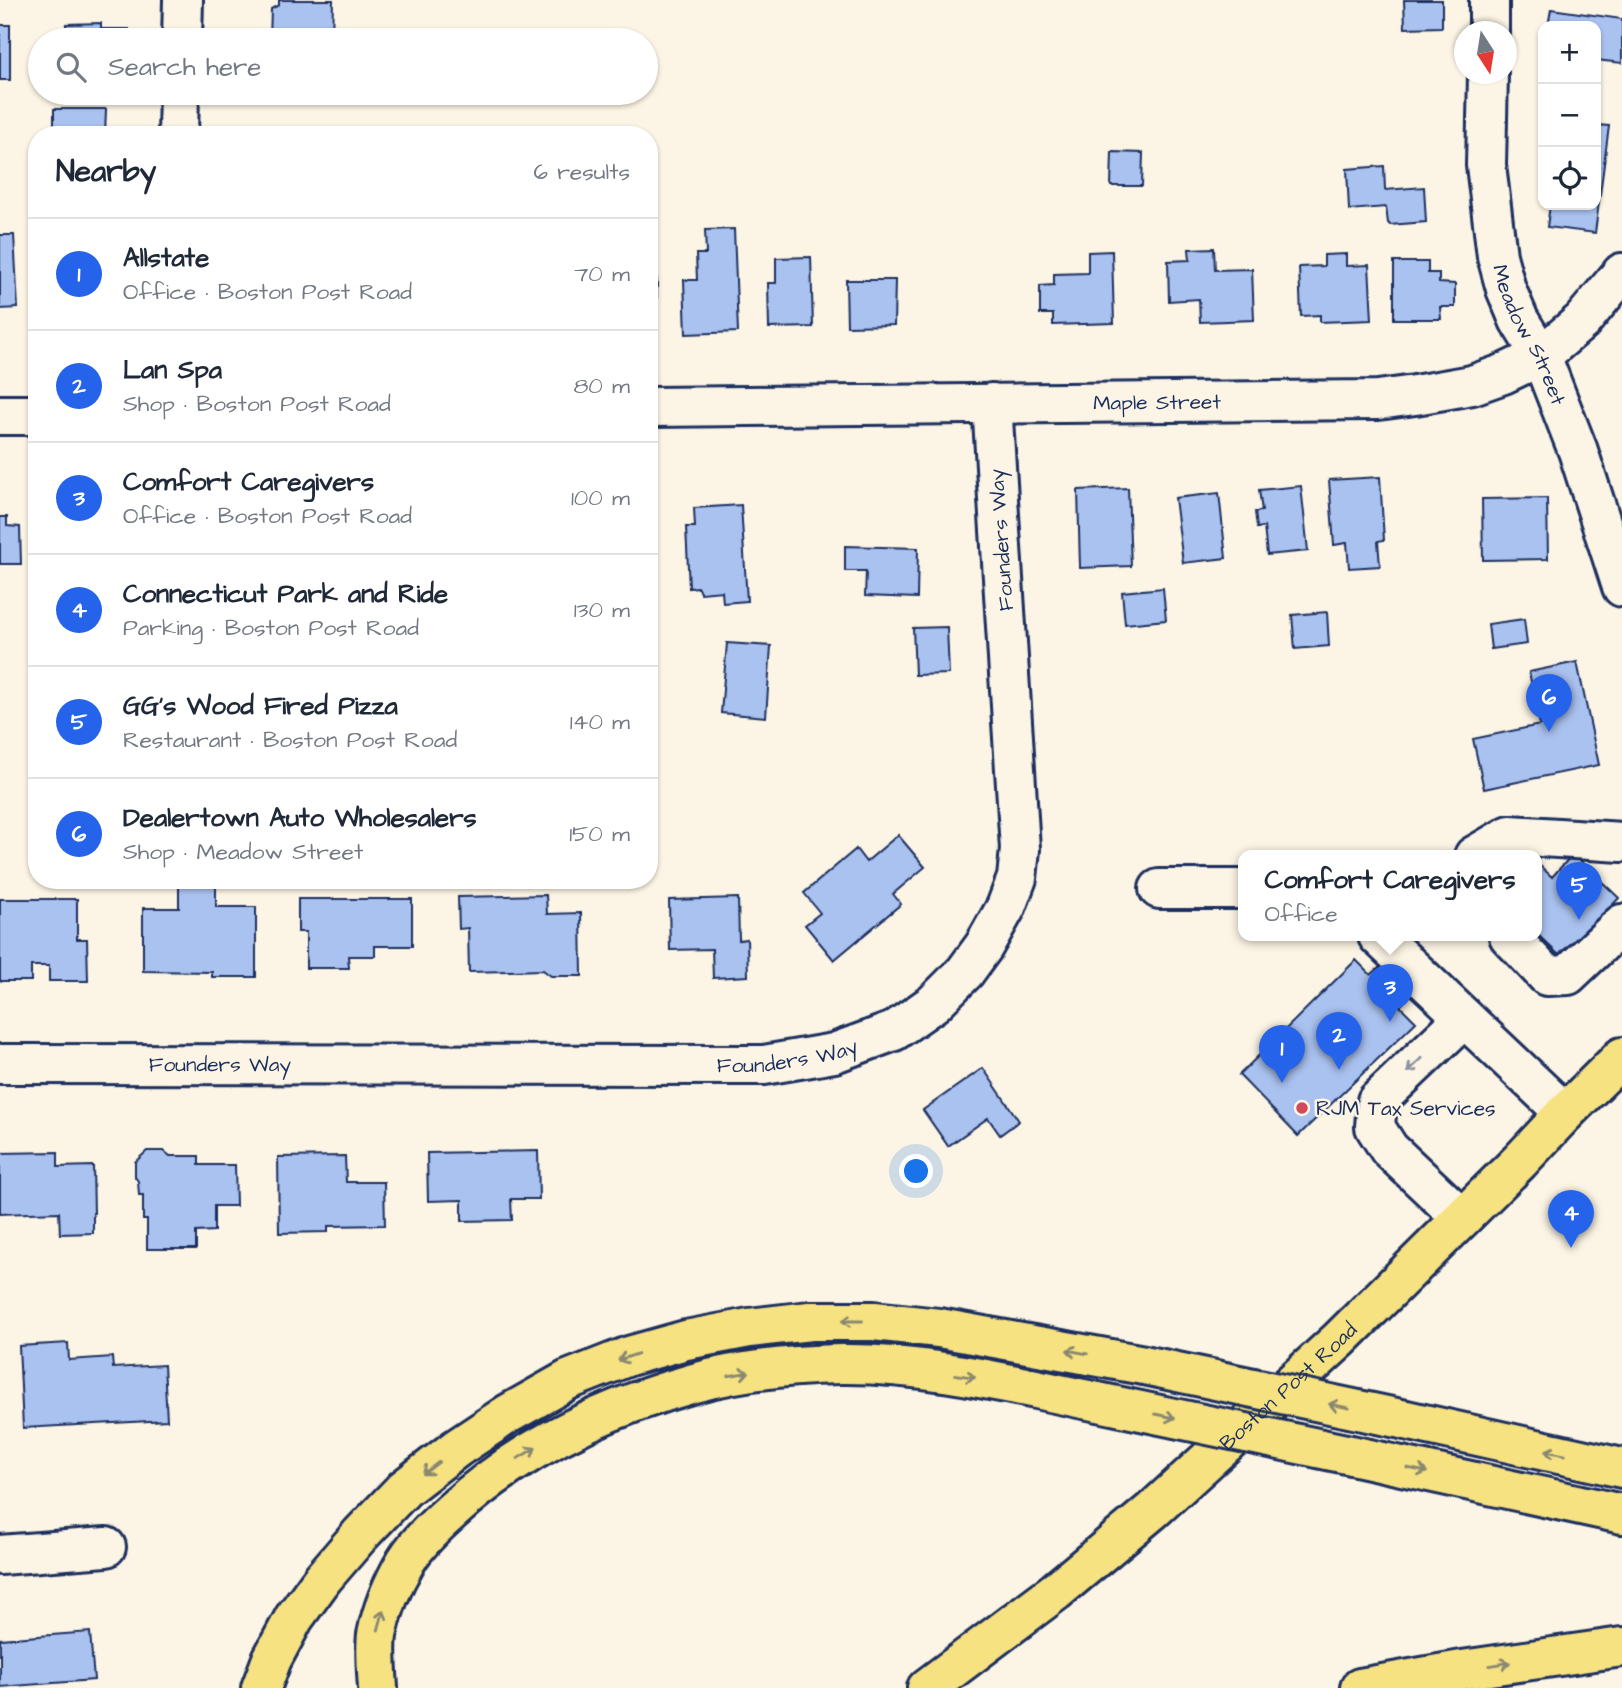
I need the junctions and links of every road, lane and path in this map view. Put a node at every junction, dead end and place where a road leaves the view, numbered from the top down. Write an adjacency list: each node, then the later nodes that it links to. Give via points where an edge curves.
1 (183, 0): 4 (street)
2 (1489, 0): 3 (street)
3 (1489, 21)
4 (182, 28)
5 (1488, 84): 9 (street, Meadow Street, via 1486,165 1497,256 1519,320)
6 (179, 105): 7 (street)
7 (178, 126)
8 (1622, 273): 9 (street, Maple Street, via 1581,321)
9 (1541, 356): 10 (street, Maple Street, via 1472,385 1378,400); 14 (street, Meadow Street)
10 (992, 403): 11 (street, Maple Street); 24 (street, Founders Way, via 1020,849 1017,878 1006,907 965,972 934,1003 894,1031 834,1053 764,1065)
11 (658, 407)
12 (0, 415): 13 (street)
13 (28, 415)
14 (1622, 587)
15 (1622, 842): 16 (street, via 1510,835)
16 (1484, 850)
17 (1159, 889): 18 (street)
18 (1238, 889)
19 (1383, 941): 22 (street)
20 (1514, 941): 21 (street, via 1547,976 1567,975)
21 (1615, 944)
22 (1464, 1018): 25 (street); 26 (street, one-way to 26, via 1377,1101 1375,1127 1389,1149)
23 (1622, 1057): 25 (main road, Boston Post Road)
24 (0, 1064)
25 (1565, 1113): 26 (main road, Boston Post Road)
26 (1462, 1218): 34 (main road, Boston Post Road, via 1339,1340 1153,1510 1056,1591)
27 (1622, 1468): 32 (main road, one-way to 32, bridge, via 1144,1365 939,1328 874,1321 810,1321 749,1328 686,1339 568,1380 457,1448 405,1488 316,1588 294,1618)
28 (1622, 1514): 33 (main road, one-way to 28, bridge, via 377,1636 388,1598 407,1560 438,1523 477,1488 555,1437 601,1415 695,1382 788,1366 908,1367 988,1380)
29 (106, 1547): 30 (street)
30 (0, 1555)
31 (1622, 1647): 35 (main road, one-way to 31)
32 (261, 1688)
33 (378, 1688)
34 (927, 1688)
35 (1360, 1688)

